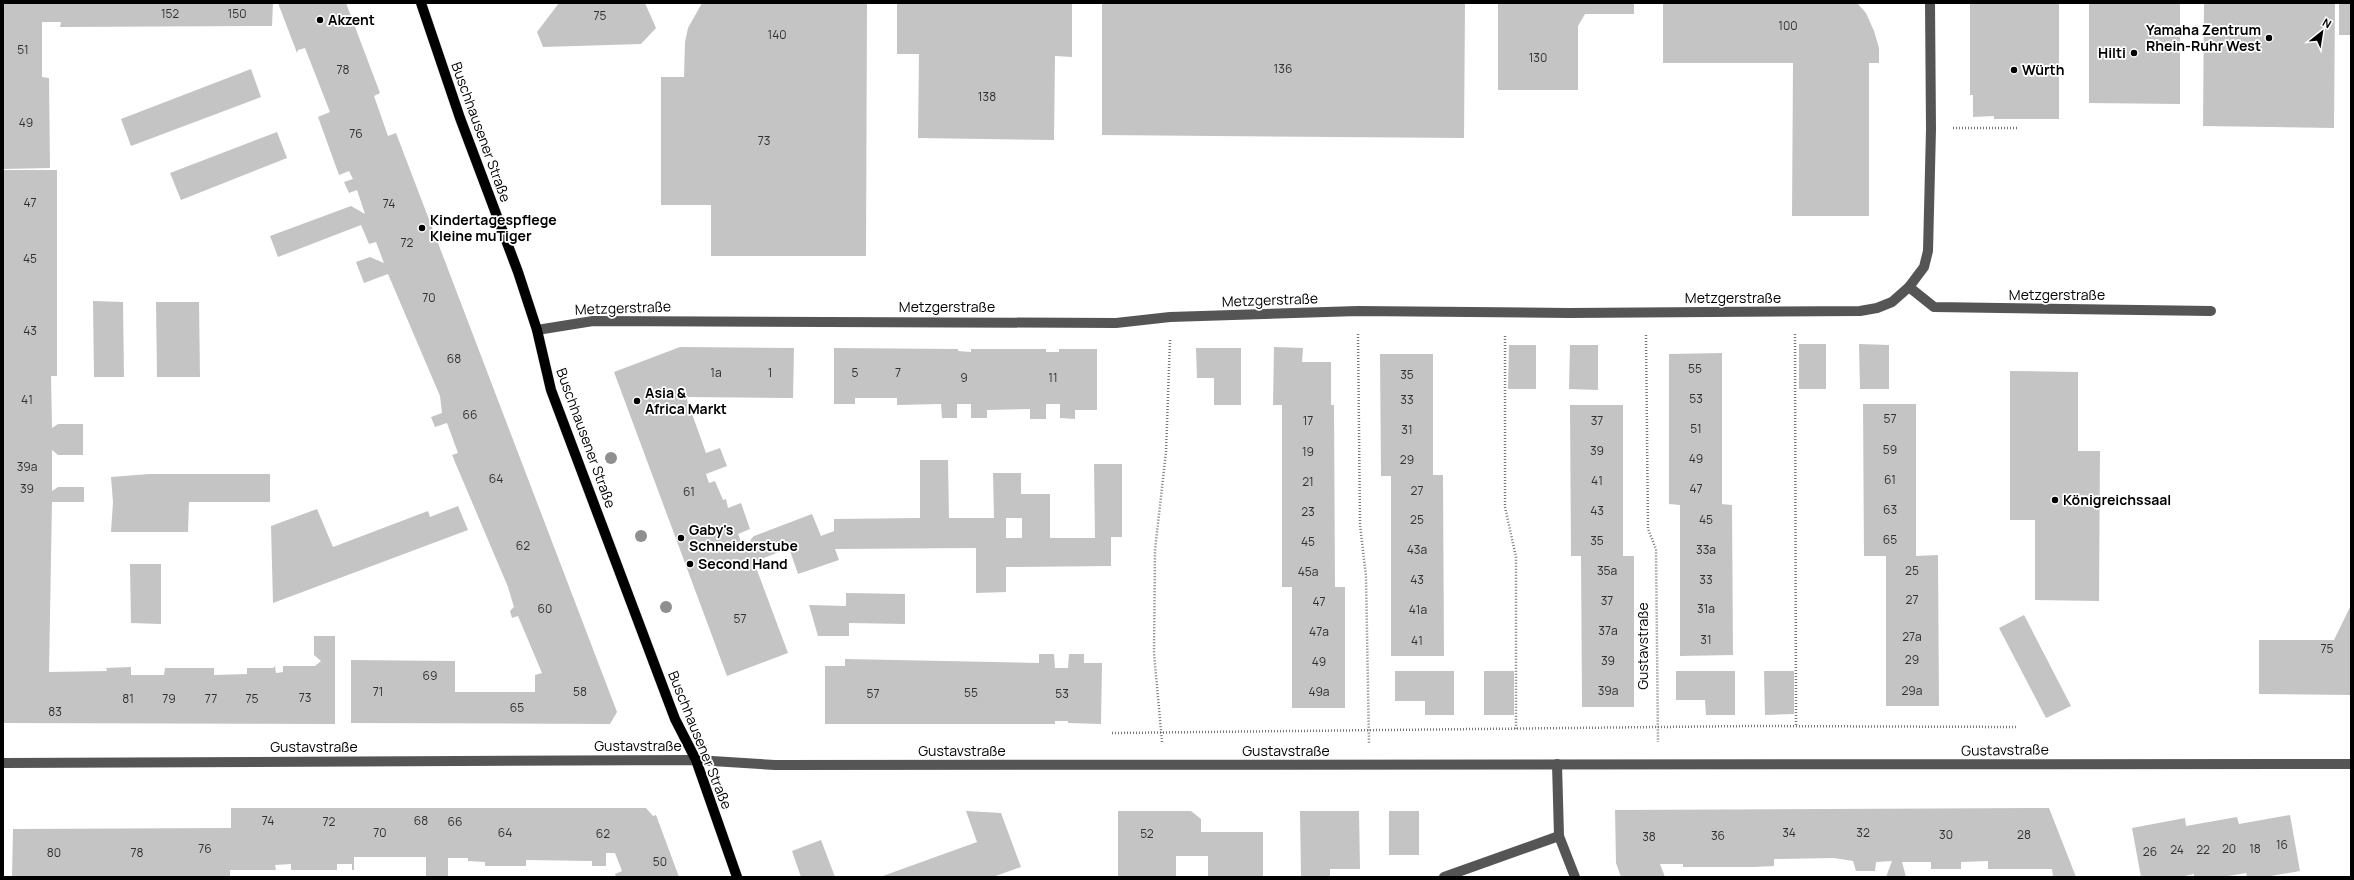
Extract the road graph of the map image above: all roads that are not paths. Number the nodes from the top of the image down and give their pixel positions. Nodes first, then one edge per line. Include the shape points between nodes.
1 (421, 3) edge
2 (1930, 3) edge
3 (1909, 287) junction
4 (2211, 311) dead end
5 (537, 330) junction
6 (696, 760) junction
7 (3, 763) edge
8 (1557, 764) junction
9 (2351, 764) edge
10 (1559, 836) junction
11 (738, 877) edge
12 (1444, 877) edge
13 (1575, 877) edge

1 - 5 main road, Buschhausener Straße
2 - 3 street, Metzgerstraße via 1931,128 1928,251 1924,267
3 - 4 street, Metzgerstraße via 1934,307
3 - 5 street, Metzgerstraße via 1892,302 1860,311 1358,311 1170,317 1116,323 593,321
5 - 6 main road, Buschhausener Straße via 551,390 675,718
6 - 7 street, Gustavstraße
6 - 8 street, Gustavstraße via 775,765
6 - 11 main road, Buschhausener Straße
8 - 9 street, Gustavstraße
8 - 10 street
10 - 12 street
10 - 13 street

